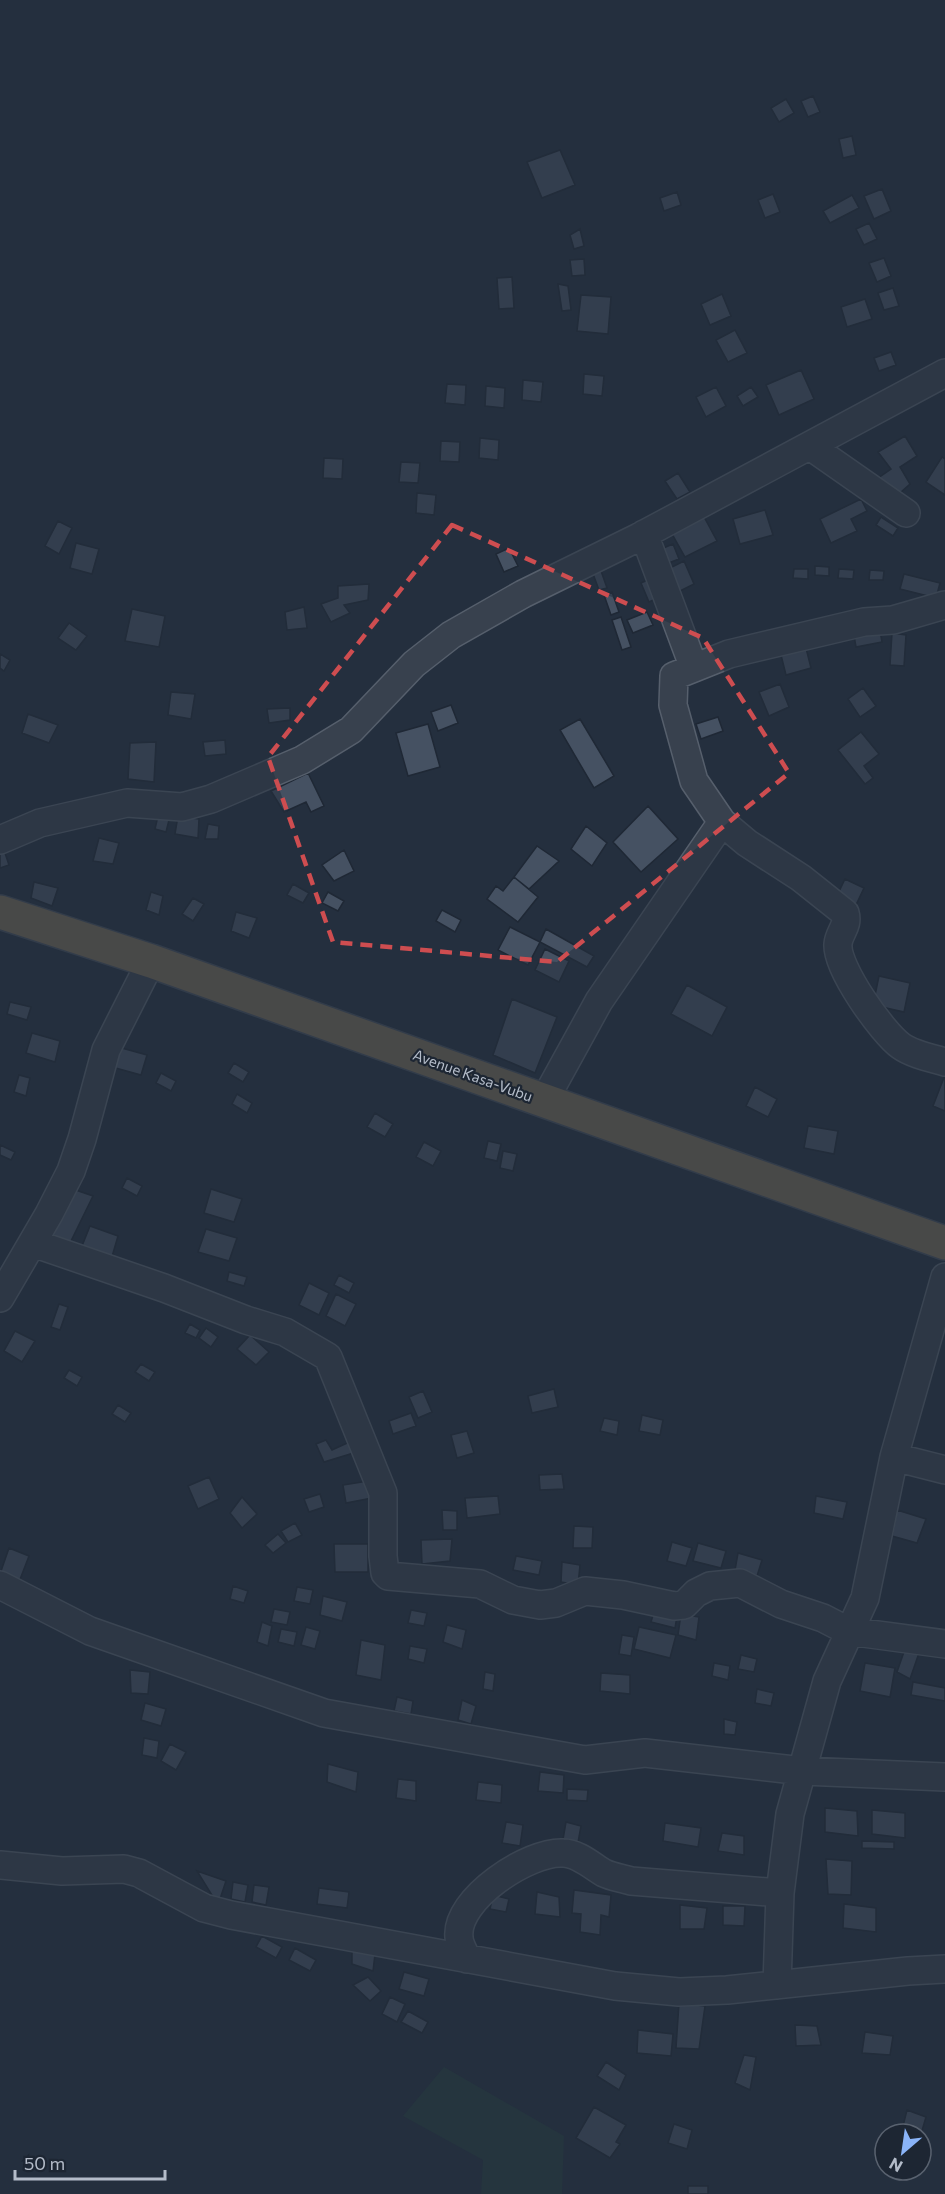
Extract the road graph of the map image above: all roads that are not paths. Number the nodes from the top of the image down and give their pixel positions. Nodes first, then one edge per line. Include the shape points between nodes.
1 (945, 373) edge
2 (810, 446) junction
3 (906, 513) dead end
4 (644, 534) junction
5 (945, 605) edge
6 (694, 668) junction
7 (722, 822) junction
8 (0, 840) edge
9 (0, 912) edge
10 (151, 961) junction
11 (945, 1062) edge
12 (544, 1101) junction
13 (33, 1243) junction
14 (945, 1243) edge
15 (945, 1277) edge
16 (0, 1298) edge
17 (894, 1457) junction
18 (945, 1470) edge
19 (0, 1585) edge
20 (848, 1632) junction
21 (945, 1644) edge
22 (803, 1771) junction
23 (945, 1777) edge
24 (0, 1865) edge
25 (780, 1893) junction
26 (467, 1959) junction
27 (945, 1970) edge
28 (777, 1985) junction

1 - 2 street
2 - 3 street
2 - 4 street
4 - 6 street
4 - 8 street via 451,635 414,664 351,730 302,760 211,799 182,807 127,803 40,823
5 - 6 street via 903,618 864,622 729,654
6 - 7 street via 674,676 672,705 694,782
7 - 11 street via 845,913 847,921 838,944 841,958 880,1025 904,1048
7 - 12 street via 599,1001
9 - 10 highway, Avenue Kasa-Vubu
10 - 12 highway, Avenue Kasa-Vubu
10 - 13 street via 106,1050 75,1160
12 - 14 highway, Avenue Kasa-Vubu
13 - 16 street
13 - 20 street via 285,1332 328,1357 383,1493 383,1556 388,1576 480,1584 513,1600 540,1605 585,1591 684,1605 710,1586 740,1582
15 - 17 street
17 - 18 street
17 - 20 street via 865,1598
19 - 22 street via 90,1631 324,1713 585,1760 645,1753
20 - 21 street
20 - 22 street via 827,1681
22 - 23 street
22 - 25 street via 790,1814
24 - 26 street via 62,1871 124,1869 204,1908
25 - 26 street via 631,1881 607,1874 576,1856 551,1855 527,1861 468,1907 459,1937
25 - 28 street
26 - 28 street via 615,1986 679,1992
27 - 28 street

